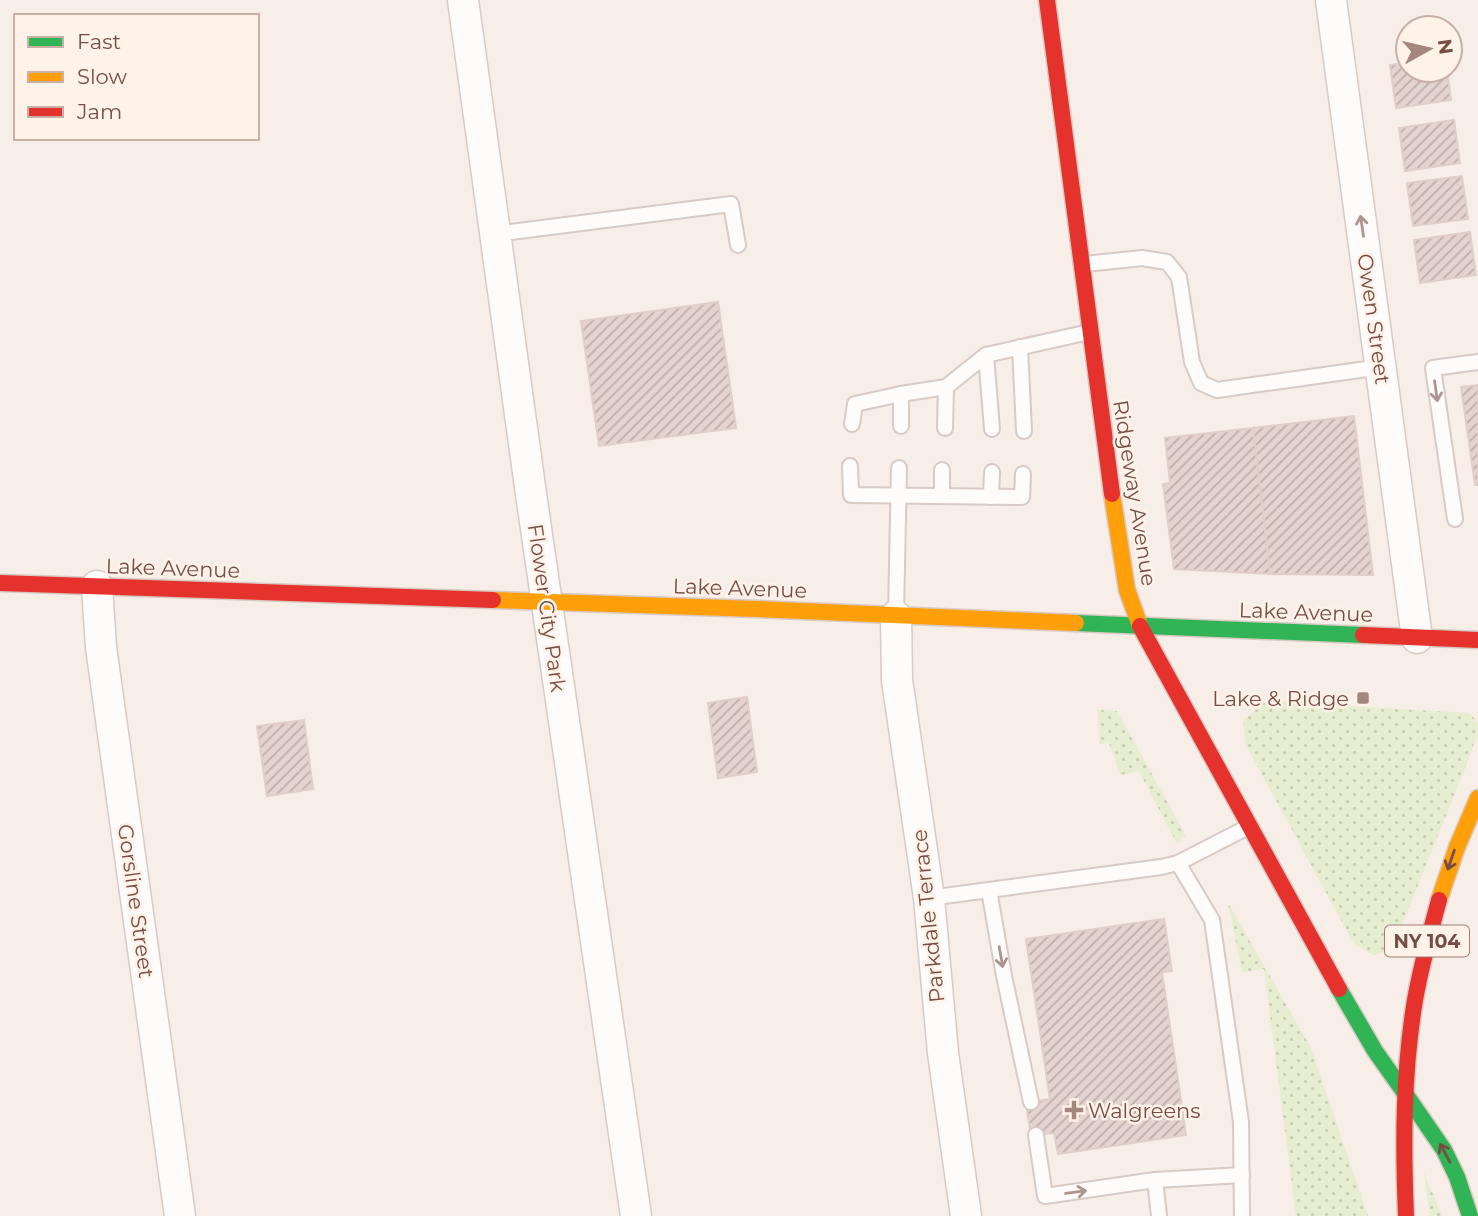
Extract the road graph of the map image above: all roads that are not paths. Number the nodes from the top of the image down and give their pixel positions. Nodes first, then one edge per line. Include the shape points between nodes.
1 (463, 0) edge
2 (1047, 0) edge
3 (1331, 0) edge
4 (495, 234) junction
5 (738, 245) dead end
6 (1083, 264) junction
7 (1091, 331) junction
8 (1020, 347) junction
9 (986, 355) junction
10 (1478, 362) edge
11 (1381, 367) junction
12 (946, 387) junction
13 (901, 394) junction
14 (852, 424) dead end
15 (901, 426) dead end
16 (945, 428) dead end
17 (992, 429) dead end
18 (1024, 430) dead end
19 (850, 466) dead end
20 (899, 468) dead end
21 (942, 470) dead end
22 (992, 472) dead end
23 (1023, 474) dead end
24 (898, 496) junction
25 (942, 496) junction
26 (991, 497) junction
27 (1454, 519) dead end
28 (0, 583) edge
29 (97, 586) junction
30 (547, 602) junction
31 (896, 616) junction
32 (1140, 626) junction
33 (1417, 638) junction
34 (1478, 640) edge
35 (1478, 797) edge
36 (1250, 826) junction
37 (1178, 863) junction
38 (989, 890) junction
39 (929, 898) junction
40 (1404, 1092) junction
41 (1031, 1102) dead end
42 (1036, 1135) dead end
43 (1242, 1175) junction
44 (1155, 1180) junction
45 (180, 1216) edge
46 (636, 1216) edge
47 (966, 1216) edge
48 (1159, 1216) edge
49 (1242, 1216) edge
50 (1406, 1216) edge
51 (1470, 1216) edge

1 - 4 street, Flower City Park
2 - 6 main road, Ridgeway Avenue
11 -> 3 street, Owen Street
4 - 5 lane via 731,204
4 - 30 street, Flower City Park
6 - 7 main road, Ridgeway Avenue
6 - 11 lane via 1142,258 1167,262 1179,277 1192,362 1201,383 1217,390
7 - 8 lane
7 - 32 main road, Ridgeway Avenue via 1120,552
8 - 9 lane
8 - 18 lane
9 - 12 lane
9 - 17 lane
10 -> 27 lane via 1433,368
11 - 33 street, Owen Street
12 - 13 lane
12 - 16 lane
13 - 14 lane via 855,404
13 - 15 lane
19 - 24 lane via 851,495
20 - 24 lane
21 - 25 lane
22 - 26 lane
23 - 26 lane via 1022,497
24 - 25 lane
24 - 31 lane
25 - 26 lane
28 - 29 main road, Lake Avenue
29 - 30 main road, Lake Avenue
29 - 45 street, Gorsline Street via 101,647
30 - 31 main road, Lake Avenue
30 - 46 street, Flower City Park
31 - 32 main road, Lake Avenue
31 - 39 street, Parkdale Terrace via 897,680
32 - 33 main road, Lake Avenue
32 - 36 main road, Ridgeway Avenue
33 - 34 main road, Lake Avenue
35 -> 40 main road, NY 104 via 1450,862 1427,940
36 - 37 lane
36 - 40 main road, Ridgeway Avenue via 1352,1014
37 - 38 lane
37 - 43 lane via 1212,920 1241,1122
38 - 39 lane
38 -> 41 lane
39 - 47 street, Parkdale Terrace via 943,1054
40 - 50 main road, NY 104
51 -> 40 main road, Ridgeway Avenue via 1439,1141
42 -> 44 lane via 1045,1196
43 - 44 lane
43 - 49 lane
44 - 48 lane

